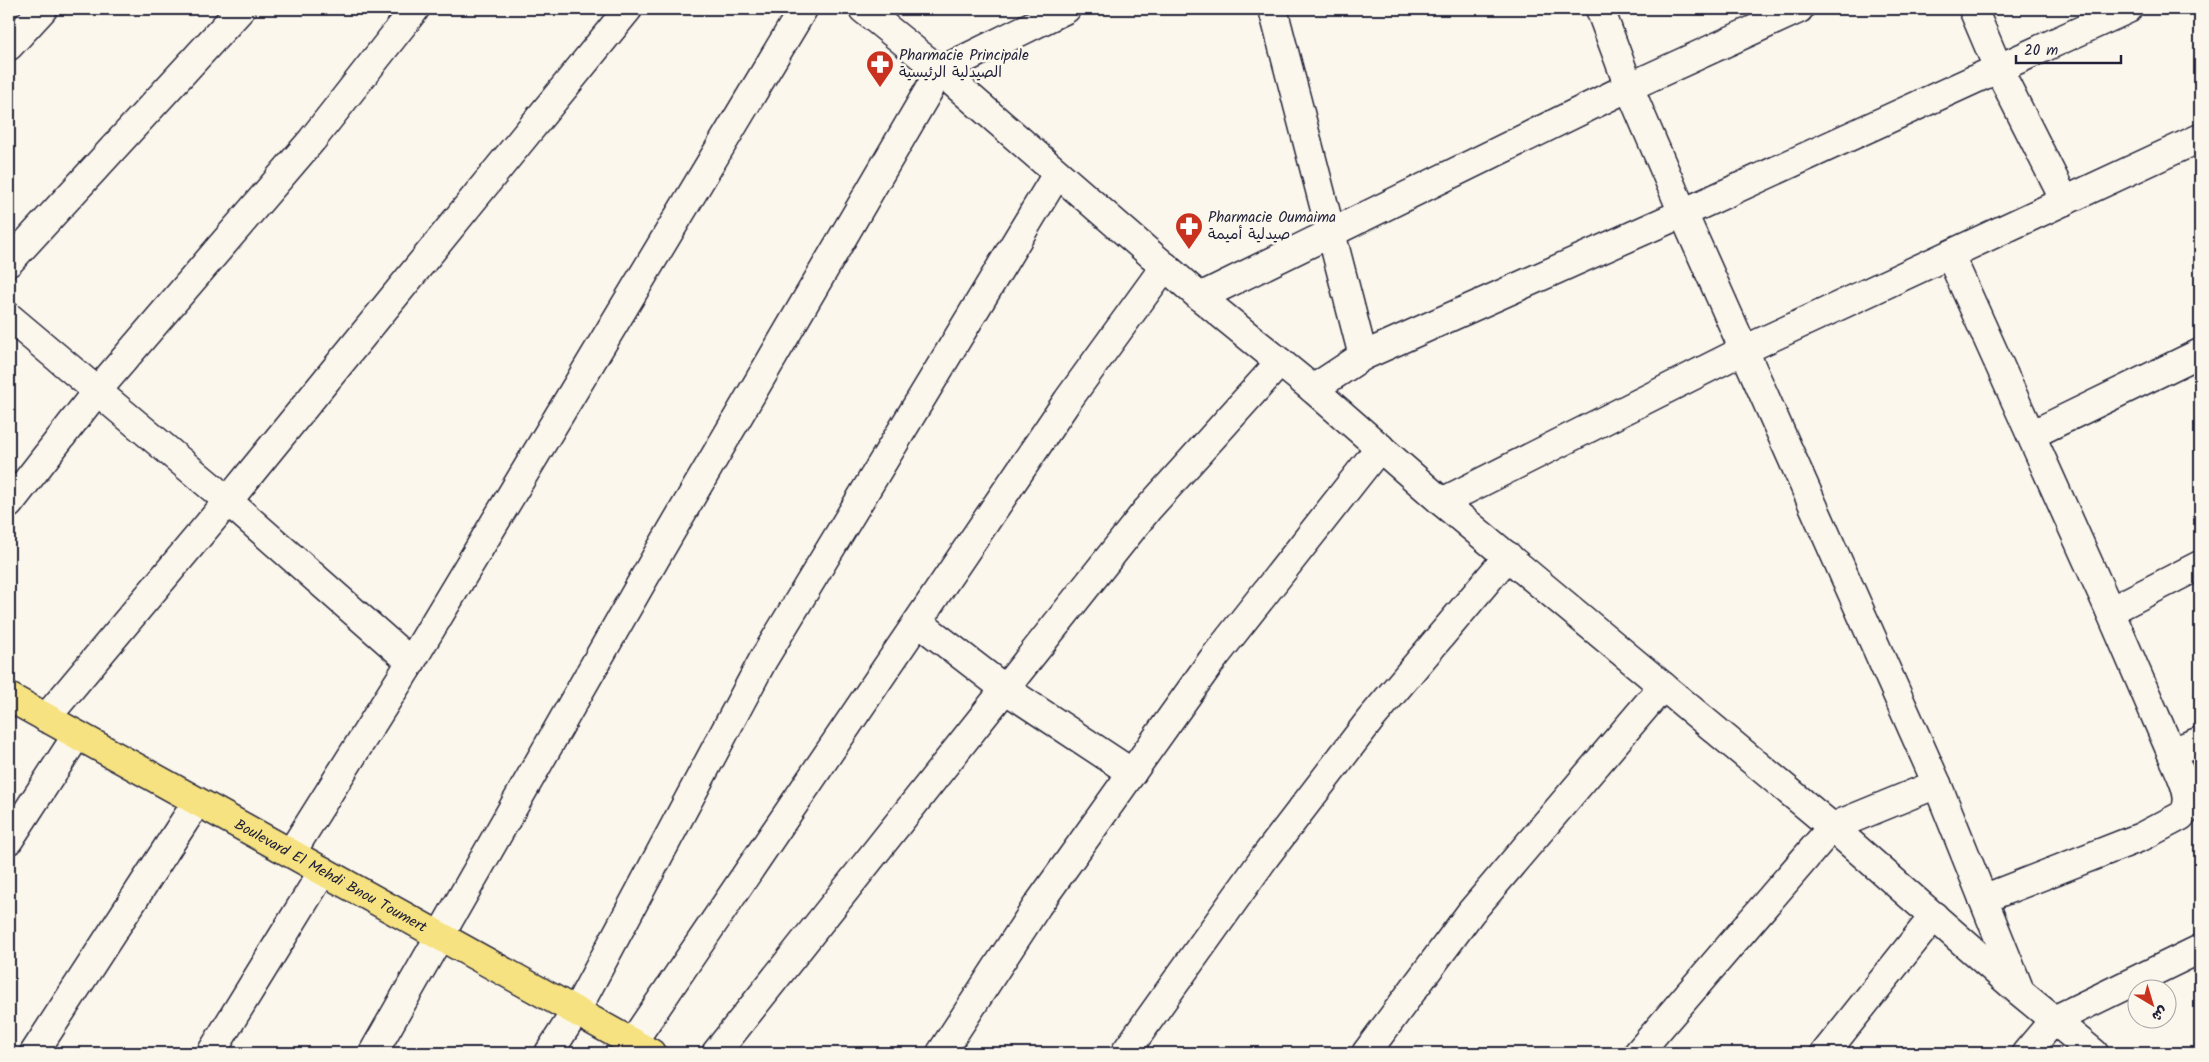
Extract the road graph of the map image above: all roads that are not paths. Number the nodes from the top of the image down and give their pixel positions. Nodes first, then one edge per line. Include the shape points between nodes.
1 (43, 9) edge
2 (241, 9) edge
3 (415, 9) edge
4 (628, 9) edge
5 (804, 9) edge
6 (863, 9) edge
7 (1066, 9) edge
8 (1273, 9) edge
9 (1600, 9) edge
10 (1799, 9) edge
11 (1973, 9) edge
12 (2128, 9) edge
13 (9, 46) edge
14 (1998, 68) junction
15 (940, 71) junction
16 (1629, 88) junction
17 (2200, 138) edge
18 (1057, 174) junction
19 (2065, 201) junction
20 (1683, 213) junction
21 (1332, 232) junction
22 (1950, 255) junction
23 (9, 262) edge
24 (1165, 266) junction
25 (1200, 297) junction
26 (9, 317) edge
27 (1744, 350) junction
28 (2200, 353) edge
29 (1363, 356) junction
30 (1280, 362) junction
31 (1313, 389) junction
32 (97, 391) junction
33 (2031, 436) junction
34 (1380, 447) junction
35 (228, 501) junction
36 (1442, 502) junction
37 (9, 504) edge
38 (1508, 556) junction
39 (2200, 565) edge
40 (2110, 611) junction
41 (918, 622) junction
42 (411, 662) junction
43 (1663, 686) junction
44 (1005, 689) junction
45 (9, 697) edge
46 (46, 718) junction
47 (77, 735) junction
48 (2200, 741) edge
49 (2171, 752) junction
50 (1132, 773) junction
51 (1937, 784) junction
52 (197, 802) junction
53 (1832, 827) junction
54 (9, 840) edge
55 (291, 853) junction
56 (323, 871) junction
57 (1983, 899) junction
58 (1934, 916) junction
59 (440, 935) junction
60 (2200, 950) edge
61 (2021, 993) junction
62 (576, 1011) junction
63 (2054, 1020) junction
64 (642, 1048) edge
65 (34, 1053) edge
66 (211, 1053) edge
67 (373, 1053) edge
68 (549, 1053) edge
69 (716, 1053) edge
70 (941, 1053) edge
71 (1125, 1053) edge
72 (1366, 1053) edge
73 (1638, 1053) edge
74 (1825, 1053) edge
75 (2026, 1053) edge
76 (2094, 1053) edge

1 - 13 street
2 - 23 street
3 - 32 street via 312,140
4 - 35 street
5 - 42 street
6 - 15 street
7 - 15 street
8 - 21 street
9 - 16 street
10 - 16 street
11 - 14 street
12 - 14 street
14 - 19 street
14 - 20 street
15 - 18 street
15 - 59 street
16 - 20 street
16 - 21 street
17 - 19 street
18 - 24 street
18 - 62 street via 763,660
19 - 22 street
20 - 27 street
20 - 29 street
21 - 25 street
21 - 29 street
22 - 27 street
22 - 33 street
24 - 25 street
24 - 41 street via 1068,400
25 - 30 street
26 - 32 street
27 - 36 street
27 - 51 street
28 - 33 street
29 - 31 street
30 - 31 street
30 - 44 street via 1147,510
31 - 34 street
32 - 35 street
32 - 37 street
33 - 40 street
34 - 36 street
34 - 50 street via 1213,659
35 - 42 street
35 - 46 street
36 - 38 street
38 - 43 street
38 - 71 street via 1364,728 1265,857
39 - 40 street
40 - 49 street
41 - 44 street
41 - 64 street
42 - 55 street
43 - 53 street
43 - 72 street via 1471,912
44 - 50 street
44 - 69 street
45 - 46 main road, Boulevard El Mehdi Bnou Toumert
46 - 47 main road, Boulevard El Mehdi Bnou Toumert
47 - 52 main road, Boulevard El Mehdi Bnou Toumert
47 - 54 street
48 - 49 street
49 - 57 street via 2189,806 2181,816 2141,837
50 - 70 street via 1037,906
51 - 53 street
51 - 57 street
52 - 55 main road, Boulevard El Mehdi Bnou Toumert
52 - 65 street
53 - 58 street
53 - 73 street
55 - 56 main road, Boulevard El Mehdi Bnou Toumert
56 - 59 main road, Boulevard El Mehdi Bnou Toumert
56 - 66 street
57 - 61 street
58 - 61 street
58 - 74 street
59 - 62 main road, Boulevard El Mehdi Bnou Toumert
59 - 67 street
60 - 63 street
61 - 63 street
62 - 64 main road, Boulevard El Mehdi Bnou Toumert
62 - 68 street
63 - 75 street
63 - 76 street

